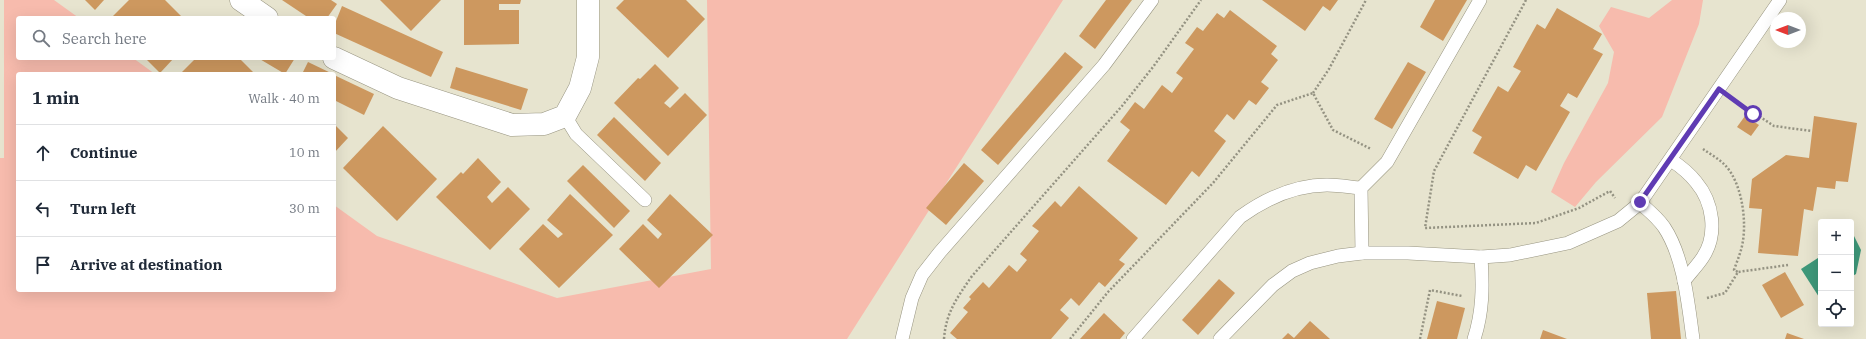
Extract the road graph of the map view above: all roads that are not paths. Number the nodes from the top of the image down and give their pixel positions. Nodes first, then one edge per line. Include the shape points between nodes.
1 (241, 0) edge
2 (588, 0) edge
3 (1152, 0) edge
4 (1480, 0) edge
5 (1780, 0) edge
6 (264, 16) edge
7 (336, 59) edge
8 (565, 116) junction
9 (1671, 160) junction
10 (1362, 188) junction
11 (645, 200) dead end
12 (1640, 202) junction
13 (1362, 253) junction
14 (1481, 257) junction
15 (1684, 280) junction
16 (902, 339) edge
17 (1133, 339) edge
18 (1220, 339) edge
19 (1474, 339) edge
20 (1693, 339) edge

1 - 6 street
2 - 8 street via 588,58 580,88
3 - 16 lane via 1104,65 922,275 912,298
4 - 10 lane via 1388,161
5 - 9 lane
7 - 8 street via 398,88 512,125 544,124
8 - 11 lane via 576,134
9 - 12 lane
9 - 15 lane via 1697,182 1711,214 1712,235 1704,256
10 - 13 lane
10 - 17 lane via 1319,186 1284,193 1258,204 1240,217
12 - 14 lane via 1618,221 1568,243 1510,255
12 - 15 lane via 1664,227 1675,250
13 - 14 lane
13 - 18 lane via 1310,263 1292,271 1273,285
14 - 19 lane via 1482,299 1480,321
15 - 20 lane

